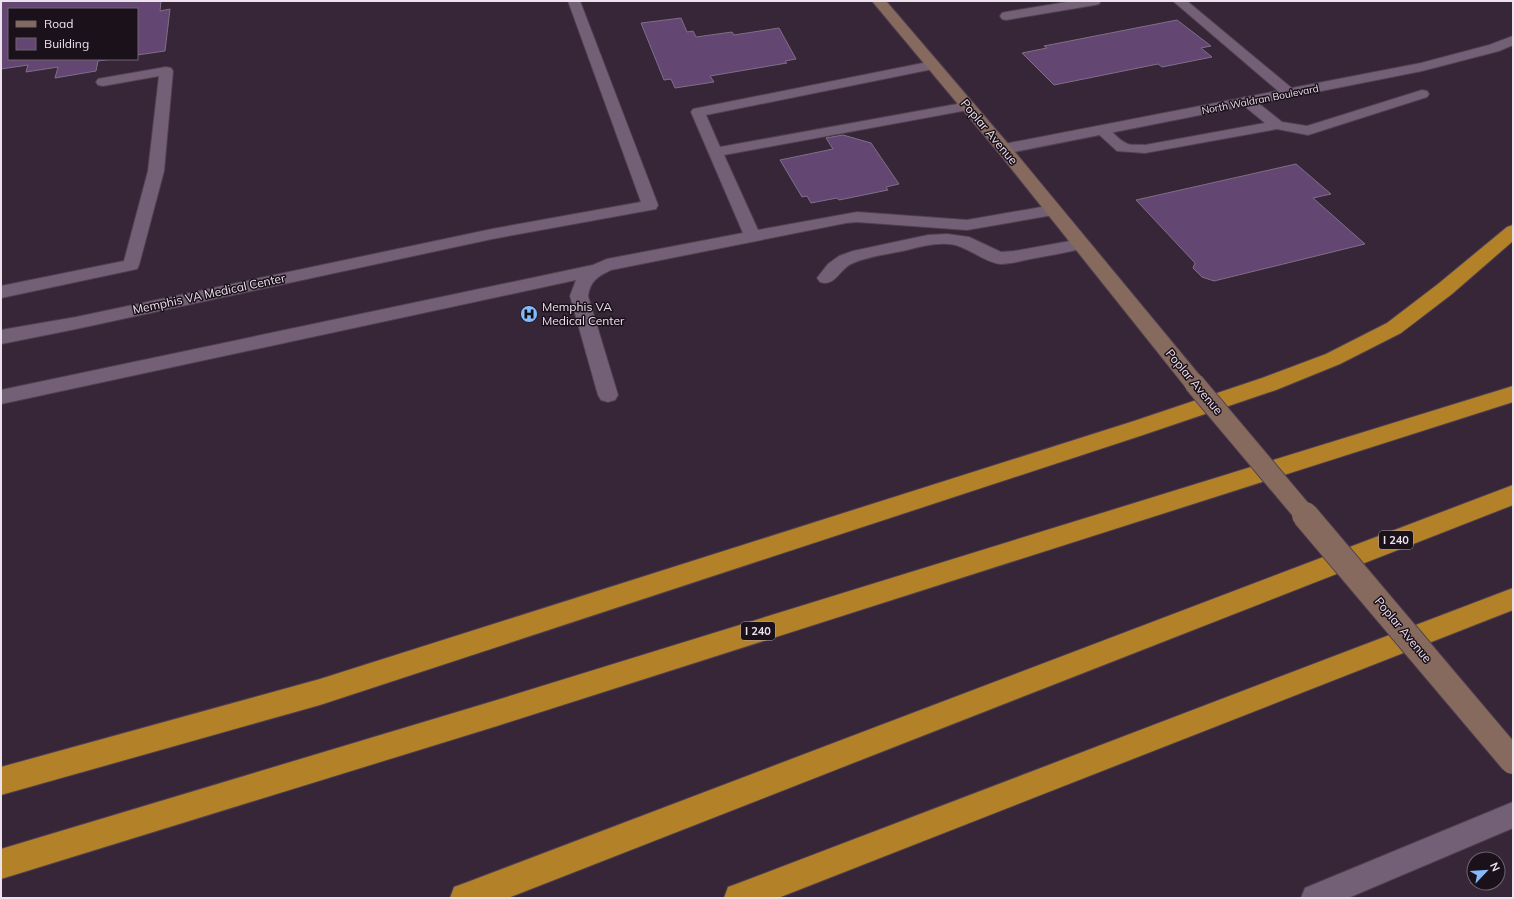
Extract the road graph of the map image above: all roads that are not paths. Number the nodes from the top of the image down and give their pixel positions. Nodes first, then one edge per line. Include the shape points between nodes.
1 (574, 1) edge
2 (879, 1) edge
3 (1095, 1) edge
4 (1179, 1) edge
5 (1006, 16) dead end
6 (1513, 40) edge
7 (933, 65) junction
8 (103, 82) dead end
9 (1289, 93) junction
10 (1422, 94) dead end
11 (1247, 101) junction
12 (968, 106) junction
13 (1278, 125) junction
14 (1101, 130) junction
15 (1004, 149) junction
16 (715, 152) junction
17 (1053, 210) junction
18 (1513, 231) edge
19 (752, 236) junction
20 (1081, 244) junction
21 (595, 270) junction
22 (826, 278) dead end
23 (1, 292) edge
24 (1, 337) edge
25 (1513, 394) edge
26 (608, 395) dead end
27 (1, 397) edge
28 (1513, 495) edge
29 (1513, 599) edge
30 (1513, 761) edge
31 (1, 781) edge
32 (1513, 815) edge
33 (1, 864) edge
34 (465, 898) edge
35 (739, 898) edge
36 (1315, 898) edge

1 - 24 lane, Memphis VA Medical Center via 650,205 492,234
2 - 7 main road, Poplar Avenue
3 - 5 lane
4 - 9 lane
6 - 9 street, North Waldran Boulevard via 1494,48 1422,67
7 - 12 main road, Poplar Avenue
7 - 16 lane via 698,112
8 - 23 lane via 166,71 156,172 131,265
9 - 11 street, North Waldran Boulevard
10 - 13 lane via 1308,131
11 - 13 lane
11 - 14 street, North Waldran Boulevard
12 - 15 main road, Poplar Avenue
12 - 16 lane
13 - 14 lane via 1145,149 1122,148
14 - 15 street, North Waldran Boulevard
15 - 17 main road, Poplar Avenue
16 - 19 lane
17 - 19 lane via 967,225 857,217
17 - 20 main road, Poplar Avenue
18 - 31 highway via 1394,328 1332,359 1268,384 320,692
19 - 21 lane via 607,265
20 - 22 lane via 1000,258 963,242 946,239 928,240 845,260
20 - 30 main road, Poplar Avenue, bridge via 1194,383
21 - 26 lane via 580,286 580,296
21 - 27 lane
25 - 33 highway, I 240 via 497,713
28 - 34 highway, I 240
29 - 35 highway
32 - 36 lane

